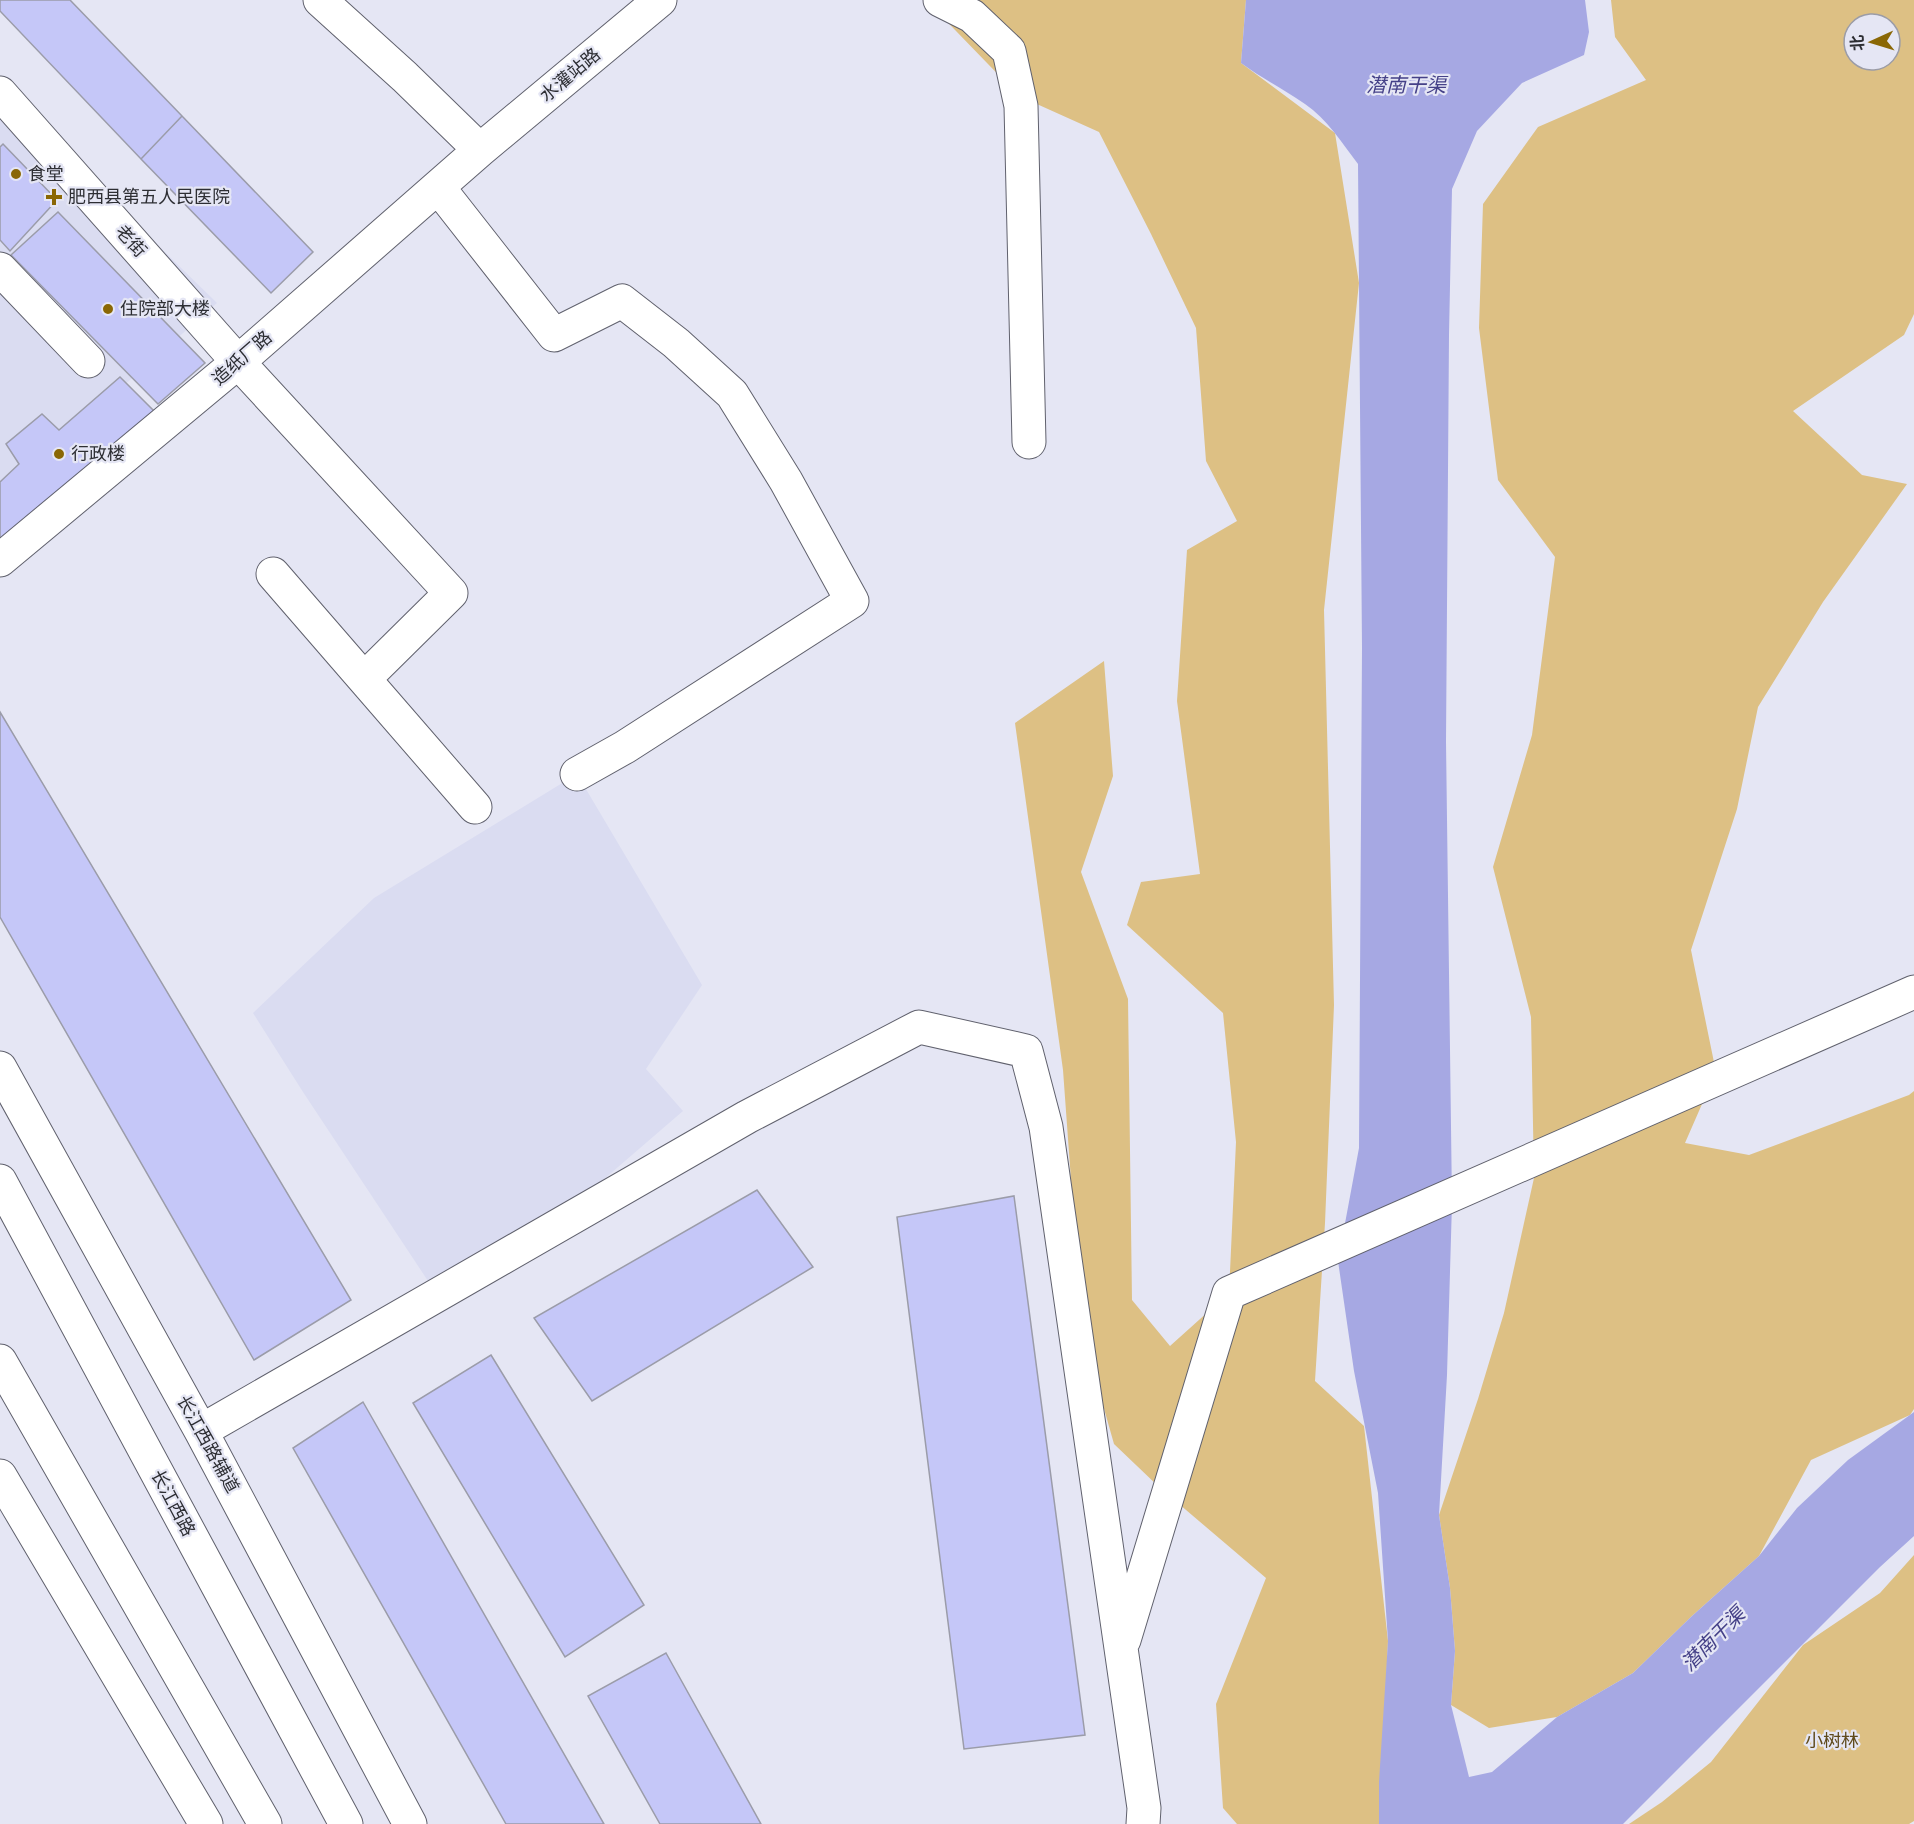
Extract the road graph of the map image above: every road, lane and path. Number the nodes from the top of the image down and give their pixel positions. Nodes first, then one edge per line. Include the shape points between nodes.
1 (320, 0) edge
2 (660, 0) edge
3 (940, 0) edge
4 (0, 93) edge
5 (480, 150) junction
6 (438, 187) junction
7 (0, 269) edge
8 (88, 361) dead end
9 (238, 362) junction
10 (1029, 442) dead end
11 (0, 560) edge
12 (273, 574) dead end
13 (364, 679) junction
14 (577, 774) dead end
15 (475, 807) dead end
16 (1914, 992) edge
17 (0, 1068) edge
18 (0, 1181) edge
19 (0, 1361) edge
20 (201, 1431) junction
21 (0, 1476) edge
22 (1121, 1651) junction
23 (206, 1824) edge
24 (265, 1824) edge
25 (346, 1824) edge
26 (410, 1824) edge
27 (1143, 1824) edge

1 - 5 main road
2 - 5 main road, 水灌站路
3 - 10 main road via 972,16 1009,51 1019,96
4 - 9 main road, 老街
5 - 6 main road, 造纸厂路
6 - 9 main road, 造纸厂路
6 - 14 main road via 554,335 622,301 732,394 786,481 852,601
7 - 8 main road
9 - 11 main road, 造纸厂路
9 - 13 main road, 老街 via 451,593
12 - 13 main road
13 - 15 main road
16 - 22 main road via 1229,1293
17 - 20 main road, 长江西路辅道
18 - 25 main road, 长江西路
19 - 24 main road
20 - 22 main road via 747,1117 919,1027 1026,1050 1046,1127
20 - 26 main road, 长江西路辅道
21 - 23 main road
22 - 27 main road via 1144,1808

